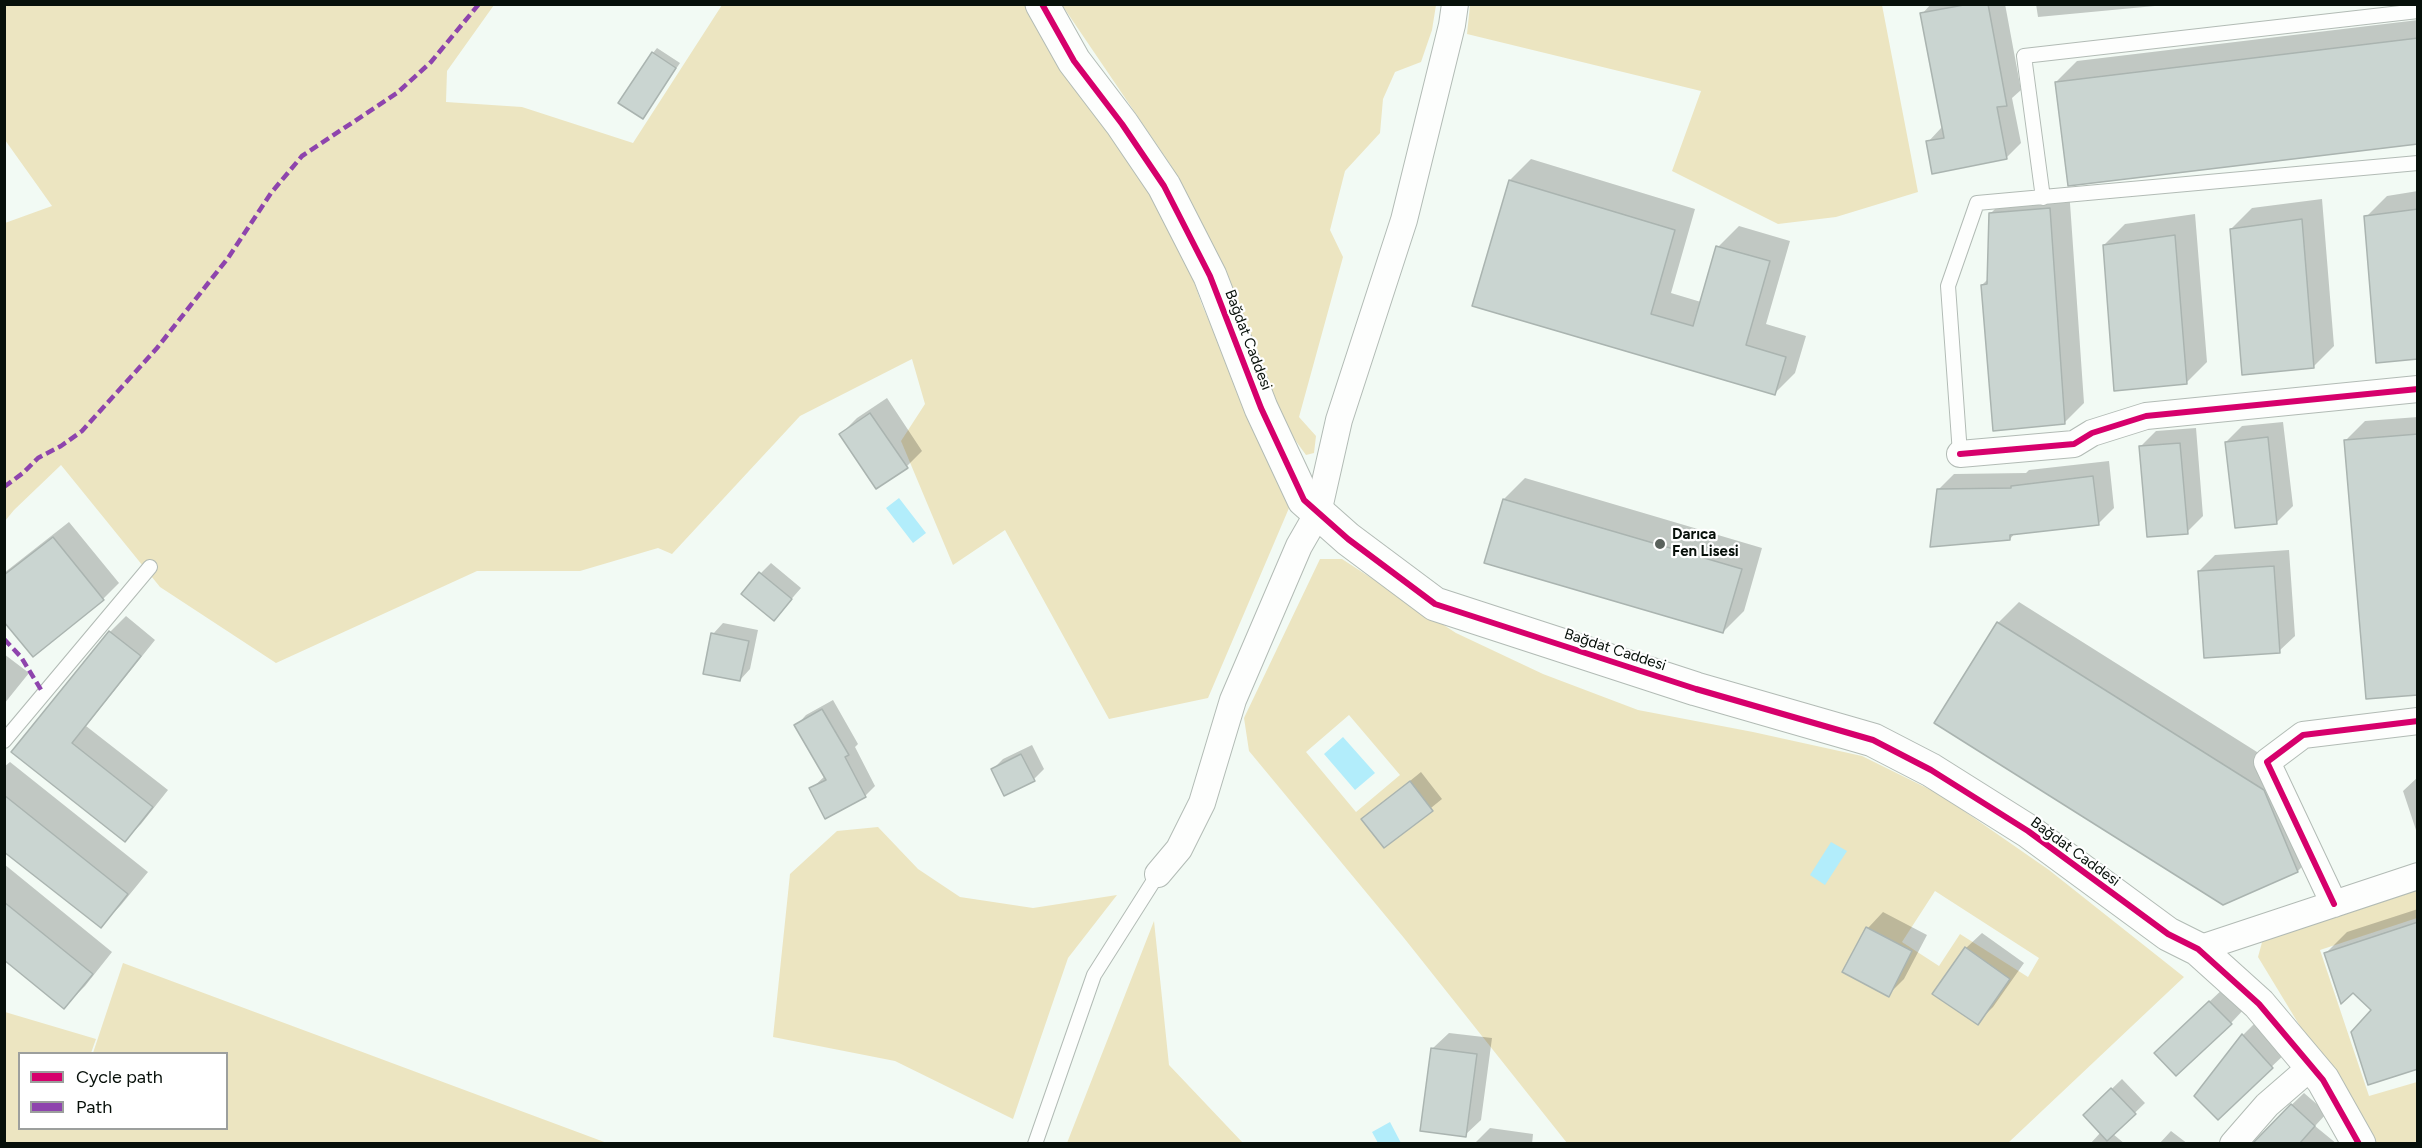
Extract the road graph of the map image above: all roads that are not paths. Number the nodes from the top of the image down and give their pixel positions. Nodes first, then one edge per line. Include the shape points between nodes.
1 (1042, 4) edge
2 (1455, 4) edge
3 (2418, 11) edge
4 (2418, 164) edge
5 (2043, 198) junction
6 (2418, 389) edge
7 (1960, 454) joint
8 (1318, 513) junction
9 (150, 567) dead end
10 (2418, 721) edge
11 (4, 741) edge
12 (1158, 874) joint
13 (2418, 876) edge
14 (2334, 904) junction
15 (2198, 949) junction
16 (2312, 1066) junction
17 (1035, 1143) edge
18 (2233, 1143) edge
19 (2359, 1143) edge

1 - 8 street, Bağdat Caddesi via 1074,61 1164,186 1210,276 1270,429 1304,500
2 - 8 street via 1404,220 1339,420
3 - 5 lane via 2024,56
4 - 5 lane
5 - 7 lane via 1977,203 1948,286
6 - 7 street via 2146,416 2092,433 2074,444
8 - 12 street via 1299,546 1233,700 1202,803 1179,849
8 - 15 street, Bağdat Caddesi via 1435,604 1696,689 1873,740 1931,770 2028,831 2168,934
9 - 11 lane
10 - 14 street via 2303,735 2267,762
12 - 17 lane via 1094,975
13 - 14 street
14 - 15 street
15 - 16 street, Bağdat Caddesi via 2259,1004
16 - 18 street via 2267,1105
16 - 19 street, Bağdat Caddesi

